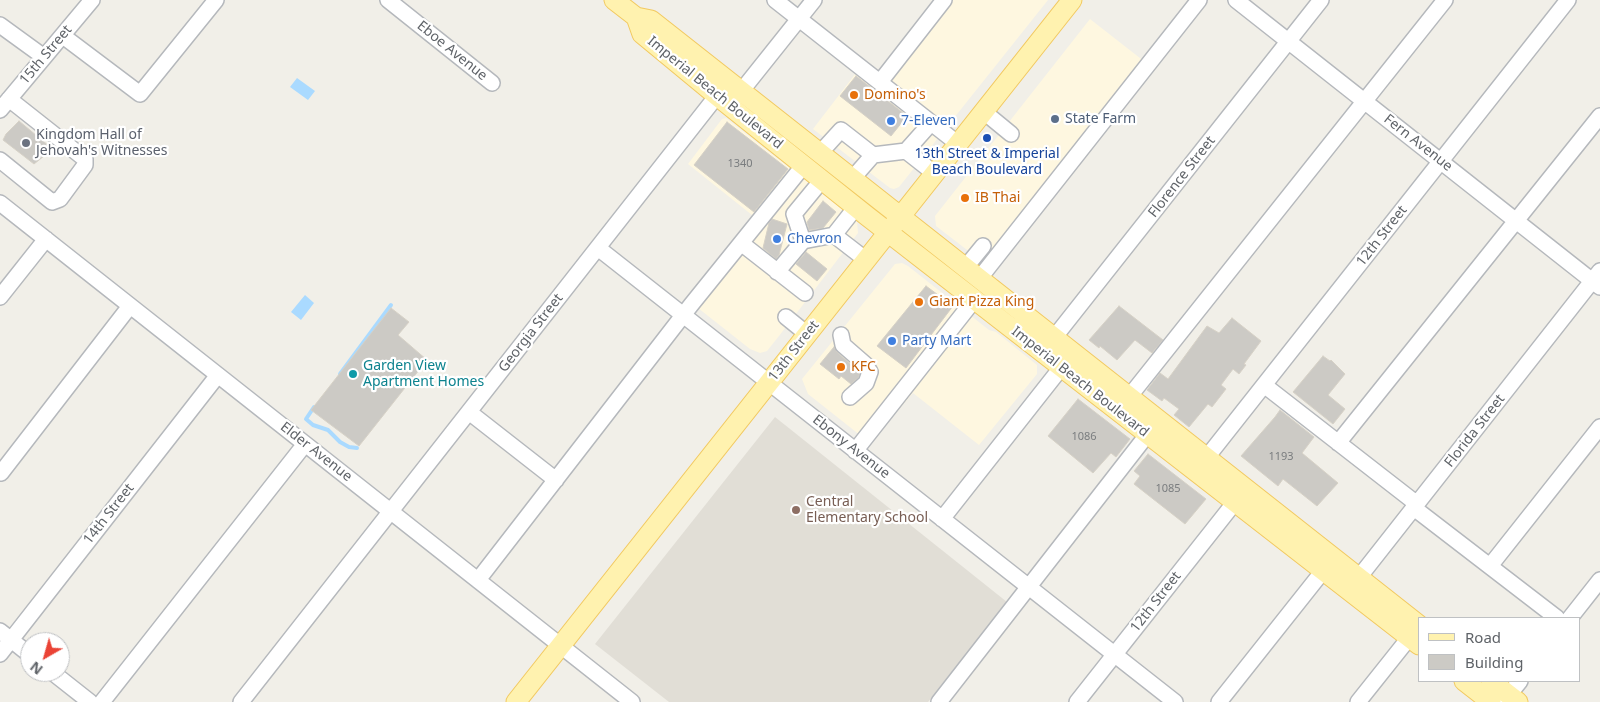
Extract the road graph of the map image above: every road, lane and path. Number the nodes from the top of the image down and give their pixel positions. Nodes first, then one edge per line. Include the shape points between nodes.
1 (92, 0) edge
2 (216, 0) edge
3 (388, 0) edge
4 (614, 0) edge
5 (775, 0) edge
6 (814, 0) edge
7 (944, 0) edge
8 (1072, 0) edge
9 (1199, 0) edge
10 (1236, 0) edge
11 (1321, 0) edge
12 (1445, 0) edge
13 (1568, 0) edge
14 (636, 17) junction
15 (799, 19) junction
16 (0, 24) edge
17 (63, 36) junction
18 (1289, 41) junction
19 (44, 57) junction
20 (880, 82) junction
21 (492, 83) dead end
22 (735, 86) junction
23 (723, 101) junction
24 (1364, 101) junction
25 (5, 105) edge
26 (983, 111) junction
27 (1600, 116) edge
28 (931, 122) junction
29 (1012, 134) dead end
30 (957, 143) junction
31 (906, 151) junction
32 (820, 153) junction
33 (872, 155) junction
34 (0, 160) edge
35 (1441, 161) junction
36 (804, 165) junction
37 (934, 173) junction
38 (852, 179) junction
39 (822, 180) junction
40 (0, 203) edge
41 (856, 207) junction
42 (899, 216) junction
43 (1516, 221) junction
44 (887, 232) junction
45 (834, 235) junction
46 (46, 239) junction
47 (803, 241) junction
48 (741, 243) junction
49 (983, 246) dead end
50 (598, 248) junction
51 (866, 259) junction
52 (777, 272) junction
53 (972, 274) junction
54 (1598, 280) edge
55 (805, 293) dead end
56 (0, 298) edge
57 (974, 300) junction
58 (130, 306) junction
59 (683, 315) junction
60 (786, 318) dead end
61 (807, 334) junction
62 (841, 335) dead end
63 (1055, 338) junction
64 (1042, 353) junction
65 (1067, 360) junction
66 (218, 375) junction
67 (769, 383) junction
68 (1264, 385) junction
69 (850, 397) dead end
70 (1129, 397) junction
71 (469, 412) junction
72 (1600, 427) edge
73 (1147, 435) junction
74 (1338, 443) junction
75 (305, 444) junction
76 (855, 451) junction
77 (1201, 465) junction
78 (1, 473) edge
79 (556, 480) junction
80 (1235, 502) junction
81 (1415, 506) junction
82 (391, 511) junction
83 (942, 519) junction
84 (1490, 566) junction
85 (1323, 570) junction
86 (478, 580) junction
87 (1600, 580) edge
88 (1354, 584) junction
89 (1029, 587) junction
90 (1556, 617) edge
91 (1571, 617) edge
92 (6, 636) edge
93 (1416, 636) edge
94 (561, 645) junction
95 (20, 647) edge
96 (0, 654) edge
97 (1115, 655) junction
98 (65, 682) edge
99 (1465, 682) edge
100 (1492, 682) edge
101 (1513, 695) edge
102 (90, 702) edge
103 (102, 702) edge
104 (241, 702) edge
105 (516, 702) edge
106 (632, 702) edge
107 (939, 702) edge
108 (1078, 702) edge
109 (1175, 702) edge
110 (1219, 702) edge
111 (1358, 702) edge
112 (1491, 702) edge

1 - 17 street, 15th Street
2 - 17 street via 140,94
3 - 21 street, Eboe Avenue
4 - 14 main road
5 - 15 street
6 - 15 street, Georgia Street
7 - 20 street
8 - 26 main road, 13th Street
9 - 53 street
10 - 18 street, Fern Avenue
11 - 18 street, Florence Street
12 - 24 street
13 - 35 street, 12th Street
14 - 22 main road, Imperial Beach Boulevard via 651,20
14 - 23 main road, Imperial Beach Boulevard via 642,34
15 - 20 street
15 - 22 street, Georgia Street
16 - 19 street
17 - 19 street, 15th Street
18 - 24 street, Fern Avenue
18 - 63 street, Florence Street
19 - 25 street, 15th Street
20 - 28 street
22 - 23 street, Georgia Street
22 - 32 main road, Imperial Beach Boulevard
23 - 36 main road, Imperial Beach Boulevard
23 - 50 street, Georgia Street
24 - 35 street, Fern Avenue
24 - 70 street
25 - 34 street via 85,159 85,165 60,199 52,202
26 - 29 street
26 - 30 main road, 13th Street
27 - 43 street
28 - 30 street
28 - 31 street
30 - 37 main road, 13th Street
31 - 33 street
31 - 37 street
32 - 33 street via 841,130
32 - 38 main road, Imperial Beach Boulevard
33 - 38 street
35 - 43 street, Fern Avenue
35 - 68 street, 12th Street
36 - 39 main road, Imperial Beach Boulevard
36 - 48 street
37 - 42 main road, 13th Street
38 - 42 main road, Imperial Beach Boulevard
39 - 41 main road, Imperial Beach Boulevard
39 - 47 street via 794,214
40 - 46 street, Elder Avenue
41 - 44 main road, Imperial Beach Boulevard
41 - 45 street
42 - 44 main road, 13th Street
42 - 53 main road, Imperial Beach Boulevard
43 - 54 street, Fern Avenue
43 - 74 street
44 - 51 main road, 13th Street
44 - 57 main road, Imperial Beach Boulevard
45 - 47 street
45 - 51 street
46 - 56 street
46 - 58 street, Elder Avenue
47 - 52 street
48 - 52 street
48 - 59 street
49 - 53 street
50 - 59 street, Ebony Avenue
50 - 71 street, Georgia Street
51 - 61 main road, 13th Street
52 - 55 street
53 - 63 main road, Imperial Beach Boulevard
54 - 81 street, Florida Street
57 - 64 main road, Imperial Beach Boulevard
57 - 76 street
58 - 66 street, Elder Avenue
58 - 78 street
59 - 67 street, Ebony Avenue
59 - 79 street
60 - 61 street
61 - 67 main road, 13th Street
62 - 69 street via 843,345 870,372 866,383
63 - 64 street, Florence Street
63 - 65 main road, Imperial Beach Boulevard
64 - 65 main road, Imperial Beach Boulevard
65 - 70 main road, Imperial Beach Boulevard
65 - 73 main road, Imperial Beach Boulevard
65 - 83 street
66 - 75 street, Elder Avenue
66 - 92 street, 14th Street
67 - 76 street, Ebony Avenue
67 - 94 main road, 13th Street
68 - 74 street
68 - 77 street, 12th Street
70 - 77 main road, Imperial Beach Boulevard
71 - 79 street
71 - 82 street, Georgia Street
72 - 84 street
73 - 77 main road, Imperial Beach Boulevard
73 - 89 street
74 - 81 street
75 - 82 street, Elder Avenue
75 - 103 street
76 - 83 street, Ebony Avenue
77 - 80 main road, Imperial Beach Boulevard
77 - 88 main road, Imperial Beach Boulevard
79 - 86 street
80 - 85 main road, Imperial Beach Boulevard
80 - 97 street, 12th Street
81 - 84 street
81 - 88 street, Florida Street
82 - 86 street, Elder Avenue
82 - 104 street, Georgia Street
83 - 89 street, Ebony Avenue
84 - 90 street
85 - 88 main road, Imperial Beach Boulevard
85 - 110 street
86 - 94 street, Elder Avenue
87 - 91 street
88 - 93 main road, Imperial Beach Boulevard
89 - 97 street, Ebony Avenue
89 - 107 street
92 - 95 street
92 - 96 street, 14th Street
93 - 111 street
94 - 105 main road, 13th Street
94 - 106 street, Elder Avenue
97 - 108 street, 12th Street
97 - 109 street, Ebony Avenue
98 - 102 street
99 - 112 main road
100 - 101 main road

